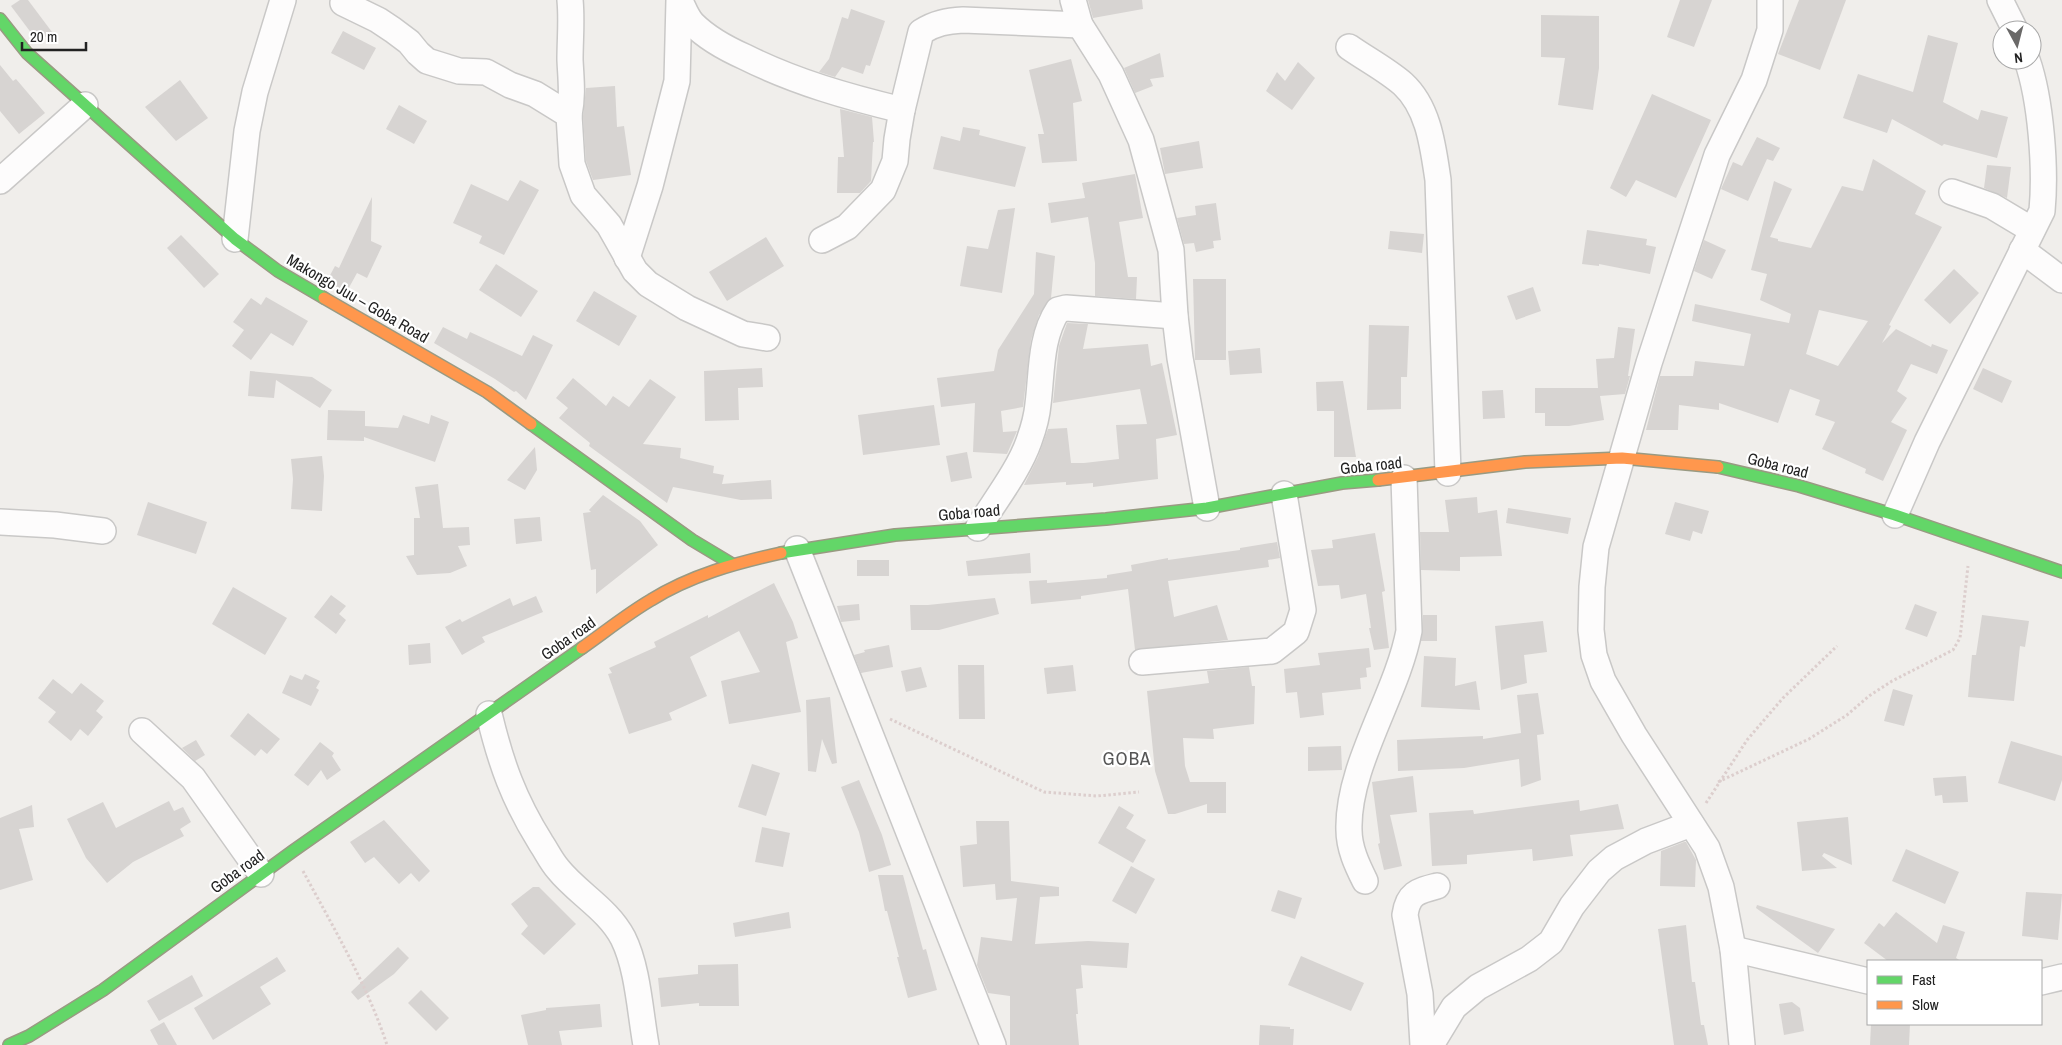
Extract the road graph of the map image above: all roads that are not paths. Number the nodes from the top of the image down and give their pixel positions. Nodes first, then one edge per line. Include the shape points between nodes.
1 (283, 0) edge
2 (570, 0) edge
3 (1073, 0) edge
4 (1770, 0) edge
5 (2000, 0) edge
6 (679, 1) edge
7 (343, 2) dead end
8 (0, 19) edge
9 (2010, 20) edge
10 (1080, 25) junction
11 (1348, 47) dead end
12 (2030, 70) edge
13 (85, 105) junction
14 (902, 110) junction
15 (569, 115) junction
16 (0, 181) edge
17 (1952, 192) dead end
18 (235, 239) junction
19 (822, 240) dead end
20 (2027, 240) junction
21 (627, 258) junction
22 (2062, 280) edge
23 (1175, 316) junction
24 (767, 338) dead end
25 (1622, 458) junction
26 (1448, 473) junction
27 (1404, 478) junction
28 (1284, 494) junction
29 (1207, 508) junction
30 (1895, 515) junction
31 (0, 522) edge
32 (978, 528) junction
33 (103, 531) dead end
34 (798, 549) junction
35 (732, 564) junction
36 (2062, 572) edge
37 (1142, 662) dead end
38 (489, 714) junction
39 (142, 731) dead end
40 (1691, 824) junction
41 (261, 874) junction
42 (1365, 881) dead end
43 (1437, 886) dead end
44 (1733, 949) junction
45 (2062, 977) edge
46 (1867, 981) edge
47 (2042, 982) edge
48 (9, 1045) edge
49 (646, 1045) edge
50 (993, 1045) edge
51 (1423, 1045) edge
52 (1431, 1045) edge
53 (1742, 1045) edge

1 - 18 street via 255,92 247,131
2 - 15 street via 573,94
3 - 10 street
4 - 25 street via 1770,30 1754,80 1717,155 1649,363
5 - 9 street
6 - 14 street via 692,23 704,34 756,63 839,95
6 - 21 street via 677,81
7 - 15 street via 393,30 427,62 459,71 486,72 536,94
8 - 13 street, Makongo Juu – Goba Road via 27,53
10 - 14 street via 963,20 932,25 921,32
10 - 23 street via 1112,74 1142,140 1171,250
11 - 26 street via 1402,84 1417,100 1432,140 1438,180
12 - 20 street via 2038,110 2044,190 2042,211
13 - 16 street
13 - 18 street, Makongo Juu – Goba Road
14 - 19 street via 896,161 883,190 847,227
15 - 21 street via 572,164 583,195 609,225
17 - 20 street via 1992,206
18 - 35 street, Makongo Juu – Goba Road via 278,271 486,392 692,540
20 - 22 street
20 - 30 street via 1927,442
21 - 24 street via 648,284 687,308 743,334
23 - 29 street
23 - 32 street via 1058,310 1050,322 1040,370 1038,406 1029,442
25 - 26 street, Goba road via 1525,462
25 - 30 street, Goba road via 1717,467 1799,486
25 - 40 street via 1596,548 1591,630 1594,655 1603,681
26 - 27 street, Goba road
27 - 28 street, Goba road
27 - 42 street via 1409,631 1405,653 1351,799 1349,831 1354,858
28 - 29 street, Goba road
28 - 37 street via 1303,610 1296,632 1272,650
29 - 32 street, Goba road
30 - 36 street, Goba road
31 - 33 street
32 - 34 street, Goba road via 895,535
34 - 35 street, Goba road
34 - 50 street
35 - 38 street, Goba road via 652,599
38 - 41 street, Goba road
38 - 49 street via 500,759 518,805 558,870 599,908 622,935 630,952
39 - 41 street via 193,778
40 - 44 street via 1707,848 1721,886
40 - 52 street via 1646,841 1614,858 1599,871 1572,906 1551,942 1530,959 1478,987 1454,1007
41 - 48 street, Goba road via 103,990
43 - 51 street via 1417,891 1405,915 1420,994
44 - 46 street
44 - 53 street
45 - 47 street

